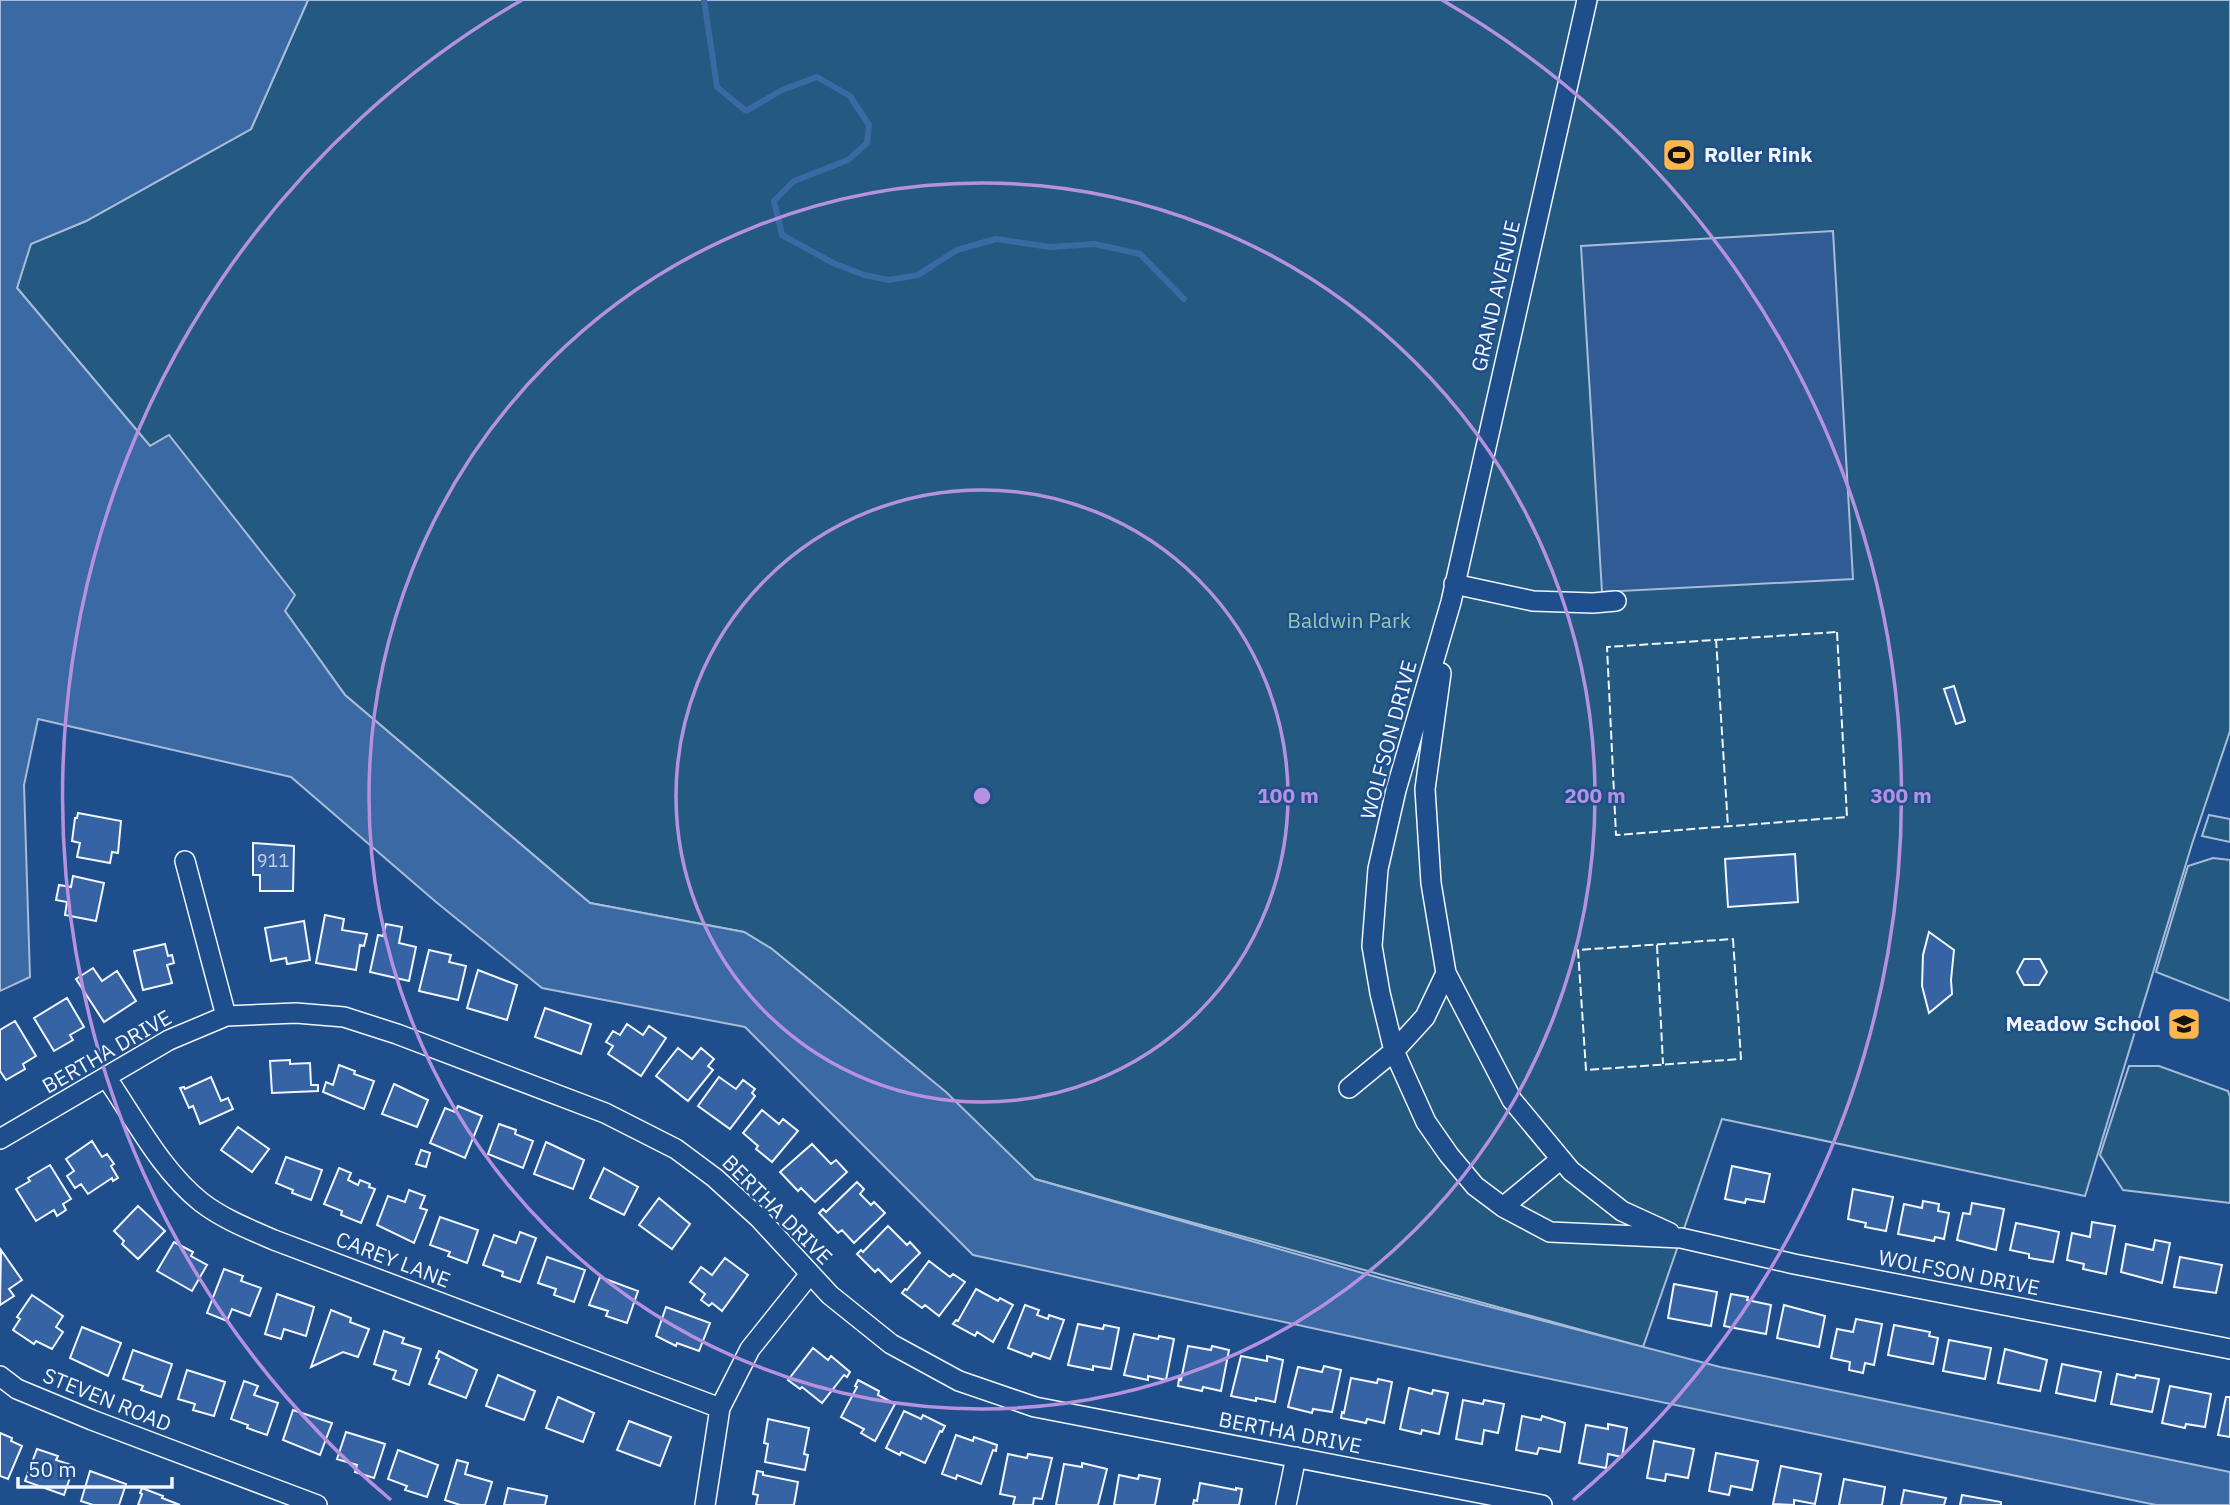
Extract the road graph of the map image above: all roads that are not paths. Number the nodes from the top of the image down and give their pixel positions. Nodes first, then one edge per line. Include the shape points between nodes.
1 (1587, 0) edge
2 (1452, 593) junction
3 (1616, 601) dead end
4 (185, 861) dead end
5 (1446, 973) junction
6 (226, 1016) junction
7 (1394, 1051) junction
8 (106, 1077) junction
9 (1349, 1088) dead end
10 (0, 1139) edge
11 (1561, 1159) junction
12 (1503, 1207) junction
13 (1681, 1238) junction
14 (810, 1274) junction
15 (2230, 1349) edge
16 (0, 1376) edge
17 (720, 1408) junction
18 (1296, 1457) junction
19 (1537, 1504) edge
20 (317, 1505) edge
21 (705, 1505) edge
22 (1286, 1505) edge

1 - 2 street, GRAND AVENUE
2 - 3 street via 1533,601
2 - 5 street, WOLFSON DRIVE via 1425,789 1431,883
2 - 7 street, WOLFSON DRIVE via 1378,869 1372,946
4 - 6 street
5 - 7 street via 1425,1017
5 - 11 street, WOLFSON DRIVE via 1512,1100
6 - 8 street, BERTHA DRIVE via 169,1040
6 - 14 street, BERTHA DRIVE via 296,1013 344,1017 605,1113 676,1149 715,1178
7 - 9 street
7 - 12 street, WOLFSON DRIVE via 1426,1122 1449,1155 1475,1186
8 - 10 street, BERTHA DRIVE
8 - 17 street, CAREY LANE via 171,1174 226,1219
11 - 12 street
11 - 13 street, WOLFSON DRIVE via 1622,1211
12 - 13 street, WOLFSON DRIVE via 1550,1232
13 - 15 street, WOLFSON DRIVE
14 - 17 street via 750,1349
14 - 18 street, BERTHA DRIVE via 891,1344 958,1381 1035,1406
16 - 20 street, STEVEN ROAD via 17,1389 92,1420
17 - 21 street
18 - 19 street, BERTHA DRIVE
18 - 22 street

